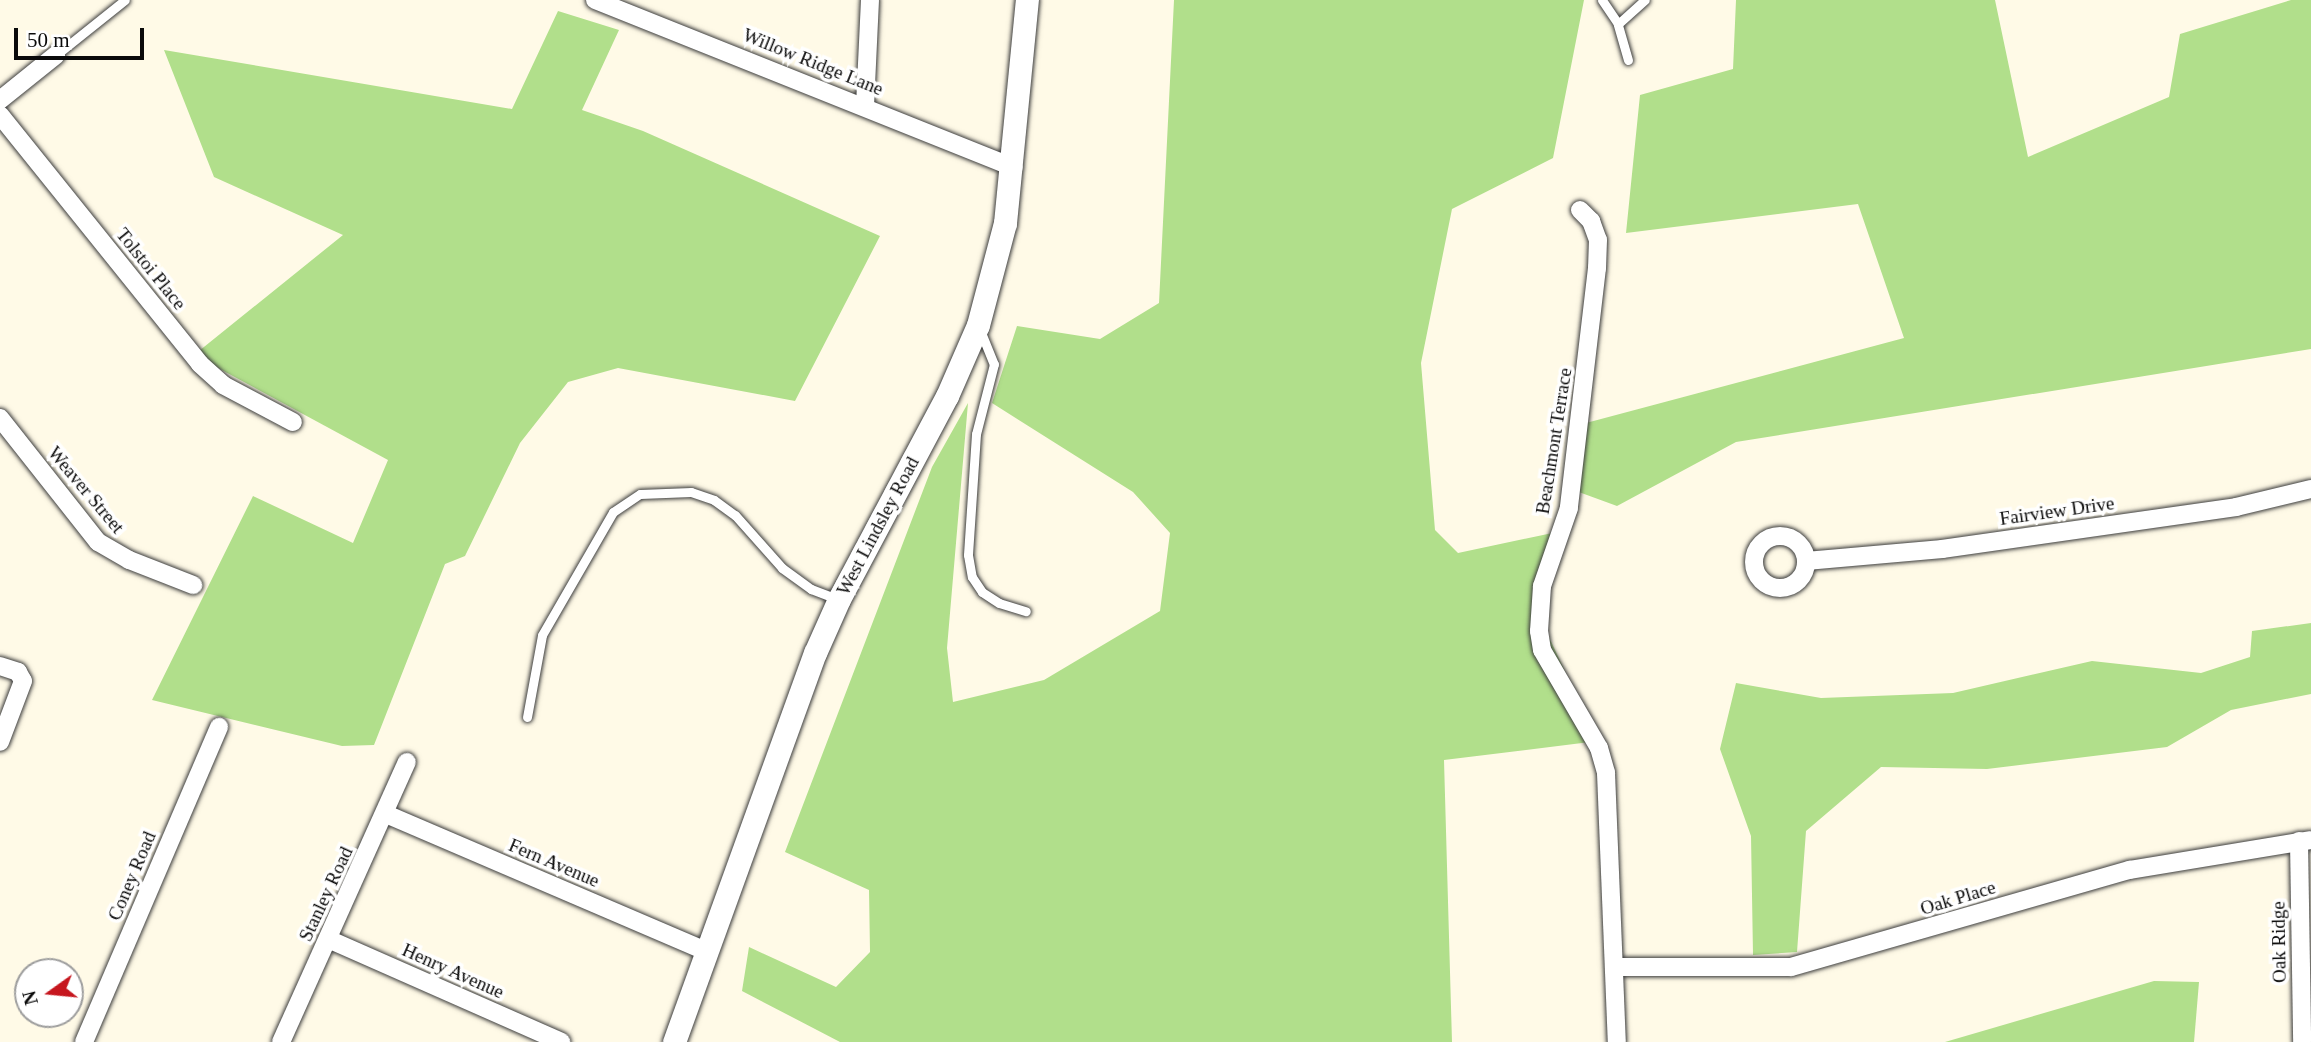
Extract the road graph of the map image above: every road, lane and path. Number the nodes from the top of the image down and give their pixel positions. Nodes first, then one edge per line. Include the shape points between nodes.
1 (125, 0) edge
2 (595, 0) edge
3 (870, 0) edge
4 (1027, 0) edge
5 (1602, 0) edge
6 (1645, 0) edge
7 (1618, 24) junction
8 (56, 55) joint
9 (1628, 60) dead end
10 (0, 100) edge
11 (865, 106) junction
12 (0, 115) edge
13 (1013, 167) junction
14 (1580, 210) dead end
15 (978, 326) junction
16 (0, 418) edge
17 (293, 422) dead end
18 (2311, 489) edge
19 (1807, 561) dead end
20 (193, 585) dead end
21 (839, 599) junction
22 (1026, 611) dead end
23 (3, 667) edge
24 (527, 716) dead end
25 (219, 727) dead end
26 (0, 742) edge
27 (407, 762) dead end
28 (386, 814) junction
29 (2305, 841) edge
30 (328, 939) junction
31 (706, 951) junction
32 (1615, 967) junction
33 (84, 1042) edge
34 (281, 1042) edge
35 (561, 1042) edge
36 (674, 1042) edge
37 (1617, 1042) edge
38 (2302, 1042) edge

1 - 8 lane
2 - 11 street, Willow Ridge Lane
3 - 11 street
4 - 13 street, West Lindsley Road
5 - 7 lane
6 - 7 lane
7 - 9 lane
8 - 10 street
11 - 13 street, Willow Ridge Lane
12 - 17 street, Tolstoi Place via 200,364 223,385
13 - 15 street, West Lindsley Road via 998,258
14 - 32 street, Beachmont Terrace via 1591,221 1598,240 1597,268 1569,508 1542,586 1538,631 1542,650 1599,748 1606,773
15 - 21 street, West Lindsley Road via 947,396
15 - 22 lane via 994,364 976,434 968,555 972,578 982,592
16 - 20 street, Weaver Street via 98,542 129,560
18 - 19 street, Fairview Drive via 2210,511 1942,549
21 - 24 lane via 811,589 782,568 735,515 714,500 691,492 640,494 613,512 542,635
21 - 31 street, West Lindsley Road via 788,721
23 - 26 street via 22,676 23,688
25 - 33 street, Coney Road
27 - 28 street, Stanley Road
28 - 30 street, Stanley Road
28 - 31 street, Fern Avenue
29 - 32 street, Oak Place via 2130,870 1791,967
29 - 38 street, Oak Ridge
30 - 34 street, Stanley Road
30 - 35 street, Henry Avenue
31 - 36 street, West Lindsley Road
32 - 37 street, Beachmont Terrace

